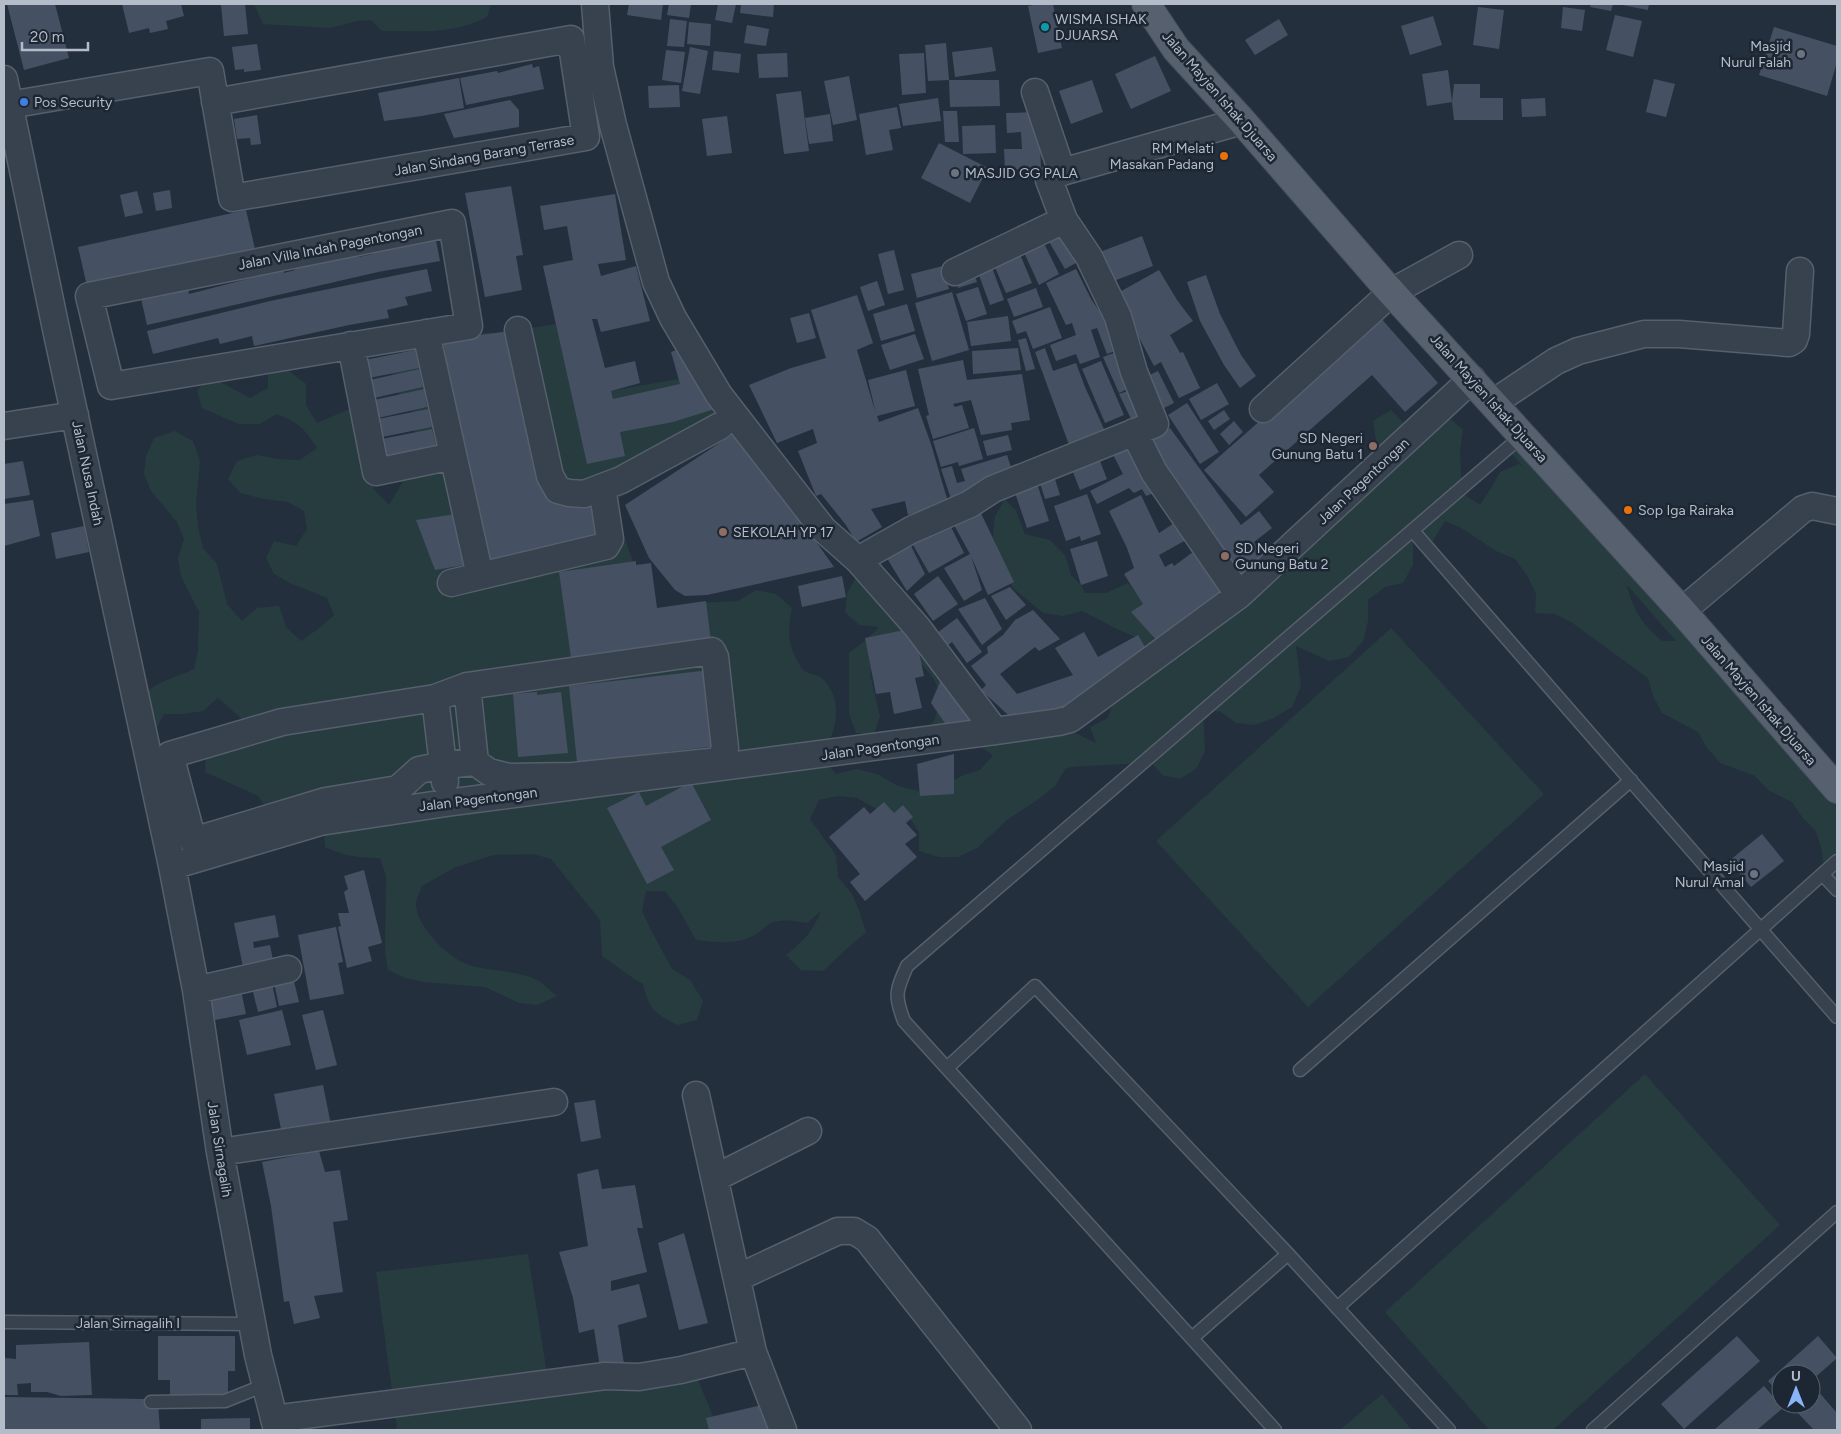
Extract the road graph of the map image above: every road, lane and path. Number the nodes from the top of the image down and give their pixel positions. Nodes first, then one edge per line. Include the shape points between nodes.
1 (595, 4) edge
2 (1146, 4) edge
3 (4, 79) edge
4 (1035, 92) dead end
5 (215, 102) junction
6 (9, 105) junction
7 (1242, 121) junction
8 (1062, 172) junction
9 (1064, 220) junction
10 (1459, 254) dead end
11 (1800, 271) dead end
12 (955, 272) dead end
13 (1392, 292) junction
14 (95, 323) junction
15 (56, 329) junction
16 (518, 330) dead end
17 (426, 333) junction
18 (351, 345) junction
19 (1472, 379) junction
20 (1493, 403) junction
21 (1263, 409) dead end
22 (75, 415) junction
23 (4, 426) edge
24 (720, 426) dead end
25 (1134, 432) junction
26 (1523, 435) junction
27 (453, 456) junction
28 (602, 487) junction
29 (1837, 511) edge
30 (1413, 531) junction
31 (858, 560) junction
32 (480, 576) junction
33 (451, 583) dead end
34 (1239, 595) junction
35 (1682, 611) junction
36 (467, 686) junction
37 (434, 698) junction
38 (995, 731) junction
39 (476, 762) junction
40 (444, 765) junction
41 (1631, 780) junction
42 (1837, 789) edge
43 (446, 803) junction
44 (1837, 862) edge
45 (172, 866) junction
46 (1823, 875) junction
47 (1837, 890) edge
48 (1761, 930) junction
49 (288, 969) dead end
50 (196, 990) junction
51 (1837, 1017) edge
52 (947, 1068) junction
53 (1300, 1070) dead end
54 (696, 1094) dead end
55 (554, 1102) dead end
56 (808, 1131) dead end
57 (220, 1152) junction
58 (715, 1178) junction
59 (1837, 1212) edge
60 (1288, 1254) junction
61 (737, 1278) junction
62 (1337, 1308) junction
63 (4, 1322) edge
64 (252, 1324) junction
65 (1192, 1338) junction
66 (753, 1352) junction
67 (265, 1385) junction
68 (151, 1402) dead end
69 (275, 1425) edge
70 (783, 1430) edge
71 (1018, 1430) edge
72 (1275, 1430) edge
73 (1449, 1430) edge
74 (1593, 1430) edge

1 - 31 street via 600,67 656,282 665,304 719,395 824,529
2 - 7 main road, Jalan Mayjen Ishak Djuarsa via 1176,49
3 - 6 street, Jalan Nusa Indah
4 - 8 street
5 - 5 street, Jalan Sindang Barang Terrase via 232,198 586,137 571,39
5 - 6 street, Jalan Sindang Barang Terrase via 210,71
6 - 15 street, Jalan Nusa Indah
7 - 8 street
7 - 13 main road, Jalan Mayjen Ishak Djuarsa
8 - 9 street via 1049,180
9 - 12 street
9 - 25 street via 1089,257 1118,316 1134,372 1155,424
10 - 13 street
11 - 20 street via 1796,334 1789,344 1644,334 1578,351 1556,361
13 - 19 main road, Jalan Mayjen Ishak Djuarsa
13 - 21 street
14 - 15 street
14 - 17 street, Jalan Villa Indah Pagentongan via 89,296 452,223 469,326
14 - 18 street, Jalan Villa Indah Pagentongan via 111,386
15 - 22 street, Jalan Nusa Indah
16 - 28 street via 550,476 558,490 569,493 584,494
17 - 18 street, Jalan Villa Indah Pagentongan
17 - 27 street
18 - 27 street via 376,472
19 - 20 main road, Jalan Mayjen Ishak Djuarsa
19 - 34 street, Jalan Pagentongan
20 - 26 main road, Jalan Mayjen Ishak Djuarsa
22 - 23 street
22 - 45 street, Jalan Nusa Indah
24 - 28 street via 621,480
25 - 31 street via 993,489 970,504 911,530
25 - 34 street via 1154,472
26 - 30 lane
26 - 35 main road, Jalan Mayjen Ishak Djuarsa
27 - 32 street
28 - 32 street via 610,540 606,546
29 - 35 street via 1812,506 1803,509
30 - 41 lane
30 - 52 lane via 906,966 897,989 897,1003 904,1021
31 - 38 street via 916,627
32 - 33 street
34 - 38 street, Jalan Pagentongan via 1070,719
35 - 42 main road, Jalan Mayjen Ishak Djuarsa
36 - 37 street
36 - 39 street
36 - 39 street via 712,651 715,657 725,748 720,761 572,776 509,777 489,772
37 - 40 street
37 - 40 street via 282,722 170,755 193,841 326,801 398,789 419,770
38 - 43 street, Jalan Pagentongan
39 - 40 street
40 - 43 street
41 - 48 lane
41 - 53 lane
43 - 45 street, Jalan Pagentongan via 320,822
44 - 46 lane
45 - 50 street, Jalan Sirnagalih
46 - 47 lane
46 - 48 lane
48 - 51 lane
48 - 62 lane
49 - 50 street
50 - 57 street, Jalan Sirnagalih
52 - 60 lane via 1035,986
52 - 65 lane
54 - 58 street
55 - 57 street
56 - 58 street
57 - 64 street, Jalan Sirnagalih
58 - 61 street
59 - 74 lane
60 - 62 lane
60 - 65 lane
61 - 66 street
61 - 71 street via 838,1231 854,1231 867,1239
62 - 73 lane
63 - 64 lane, Jalan Sirnagalih I
64 - 67 street, Jalan Sirnagalih
65 - 72 lane
66 - 69 street via 639,1377 605,1376
66 - 70 street
67 - 68 lane via 225,1401
67 - 69 street, Jalan Sirnagalih

